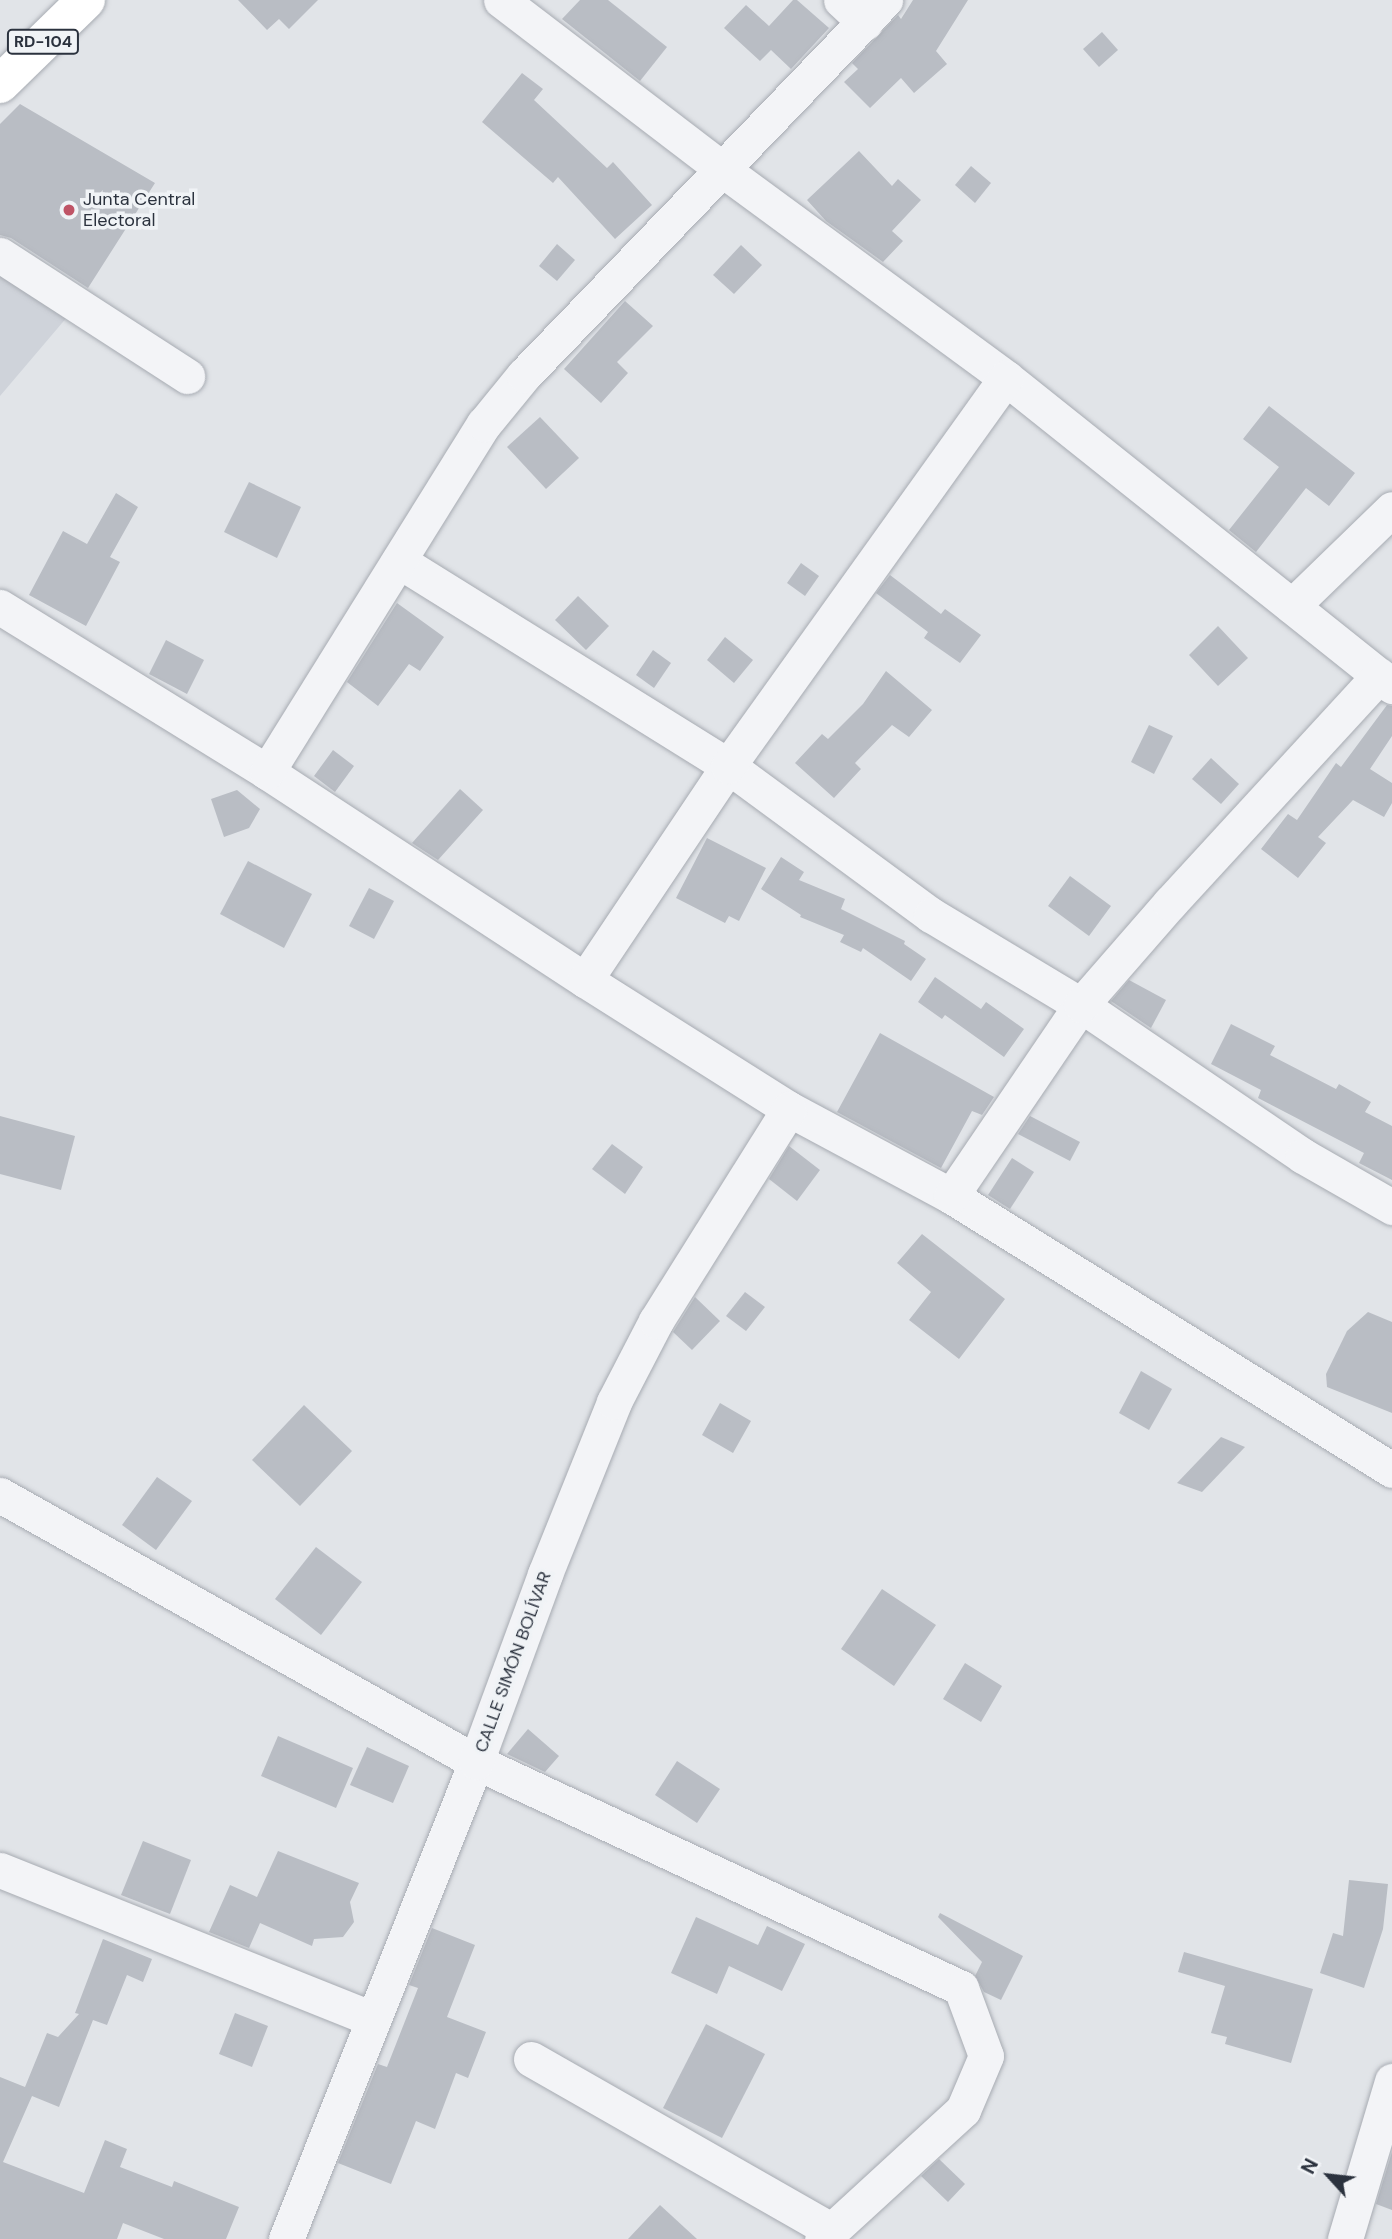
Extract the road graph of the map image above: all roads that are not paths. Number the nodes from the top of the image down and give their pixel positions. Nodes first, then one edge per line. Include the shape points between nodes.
1 (86, 0) edge
2 (501, 0) edge
3 (864, 7) edge
4 (0, 84) edge
5 (723, 170) junction
6 (0, 255) edge
7 (187, 376) dead end
8 (1006, 378) junction
9 (1392, 509) edge
10 (399, 561) junction
11 (1292, 606) junction
12 (0, 607) edge
13 (1386, 681) edge
14 (728, 766) junction
15 (267, 772) junction
16 (585, 981) junction
17 (1081, 1005) junction
18 (789, 1109) junction
19 (951, 1196) junction
20 (1392, 1207) edge
21 (1392, 1470) edge
22 (0, 1495) edge
23 (476, 1762) junction
24 (0, 1870) edge
25 (373, 2019) junction
26 (531, 2059) dead end
27 (1392, 2081) edge
28 (826, 2235) edge
29 (286, 2239) edge
30 (1345, 2239) edge

1 - 4 main road, RD-104
2 - 5 street
3 - 5 street
5 - 8 street
5 - 10 street via 524,375 484,424
6 - 7 street
8 - 11 street
8 - 14 street
9 - 11 street
10 - 14 street
10 - 15 street
11 - 13 street
12 - 15 street
13 - 17 street via 1170,903
14 - 16 street
14 - 17 street via 931,915
15 - 16 street
16 - 18 street
17 - 19 street
17 - 20 street via 1303,1156
18 - 19 street
18 - 23 street, CALLE SIMÓN BOLÍVAR via 656,1321 614,1402
19 - 21 street
22 - 23 street
23 - 25 street, CALLE SIMÓN BOLÍVAR
23 - 28 street via 961,1988 986,2056 964,2110
24 - 25 street
25 - 29 street, CALLE SIMÓN BOLÍVAR
26 - 28 street
27 - 30 street

